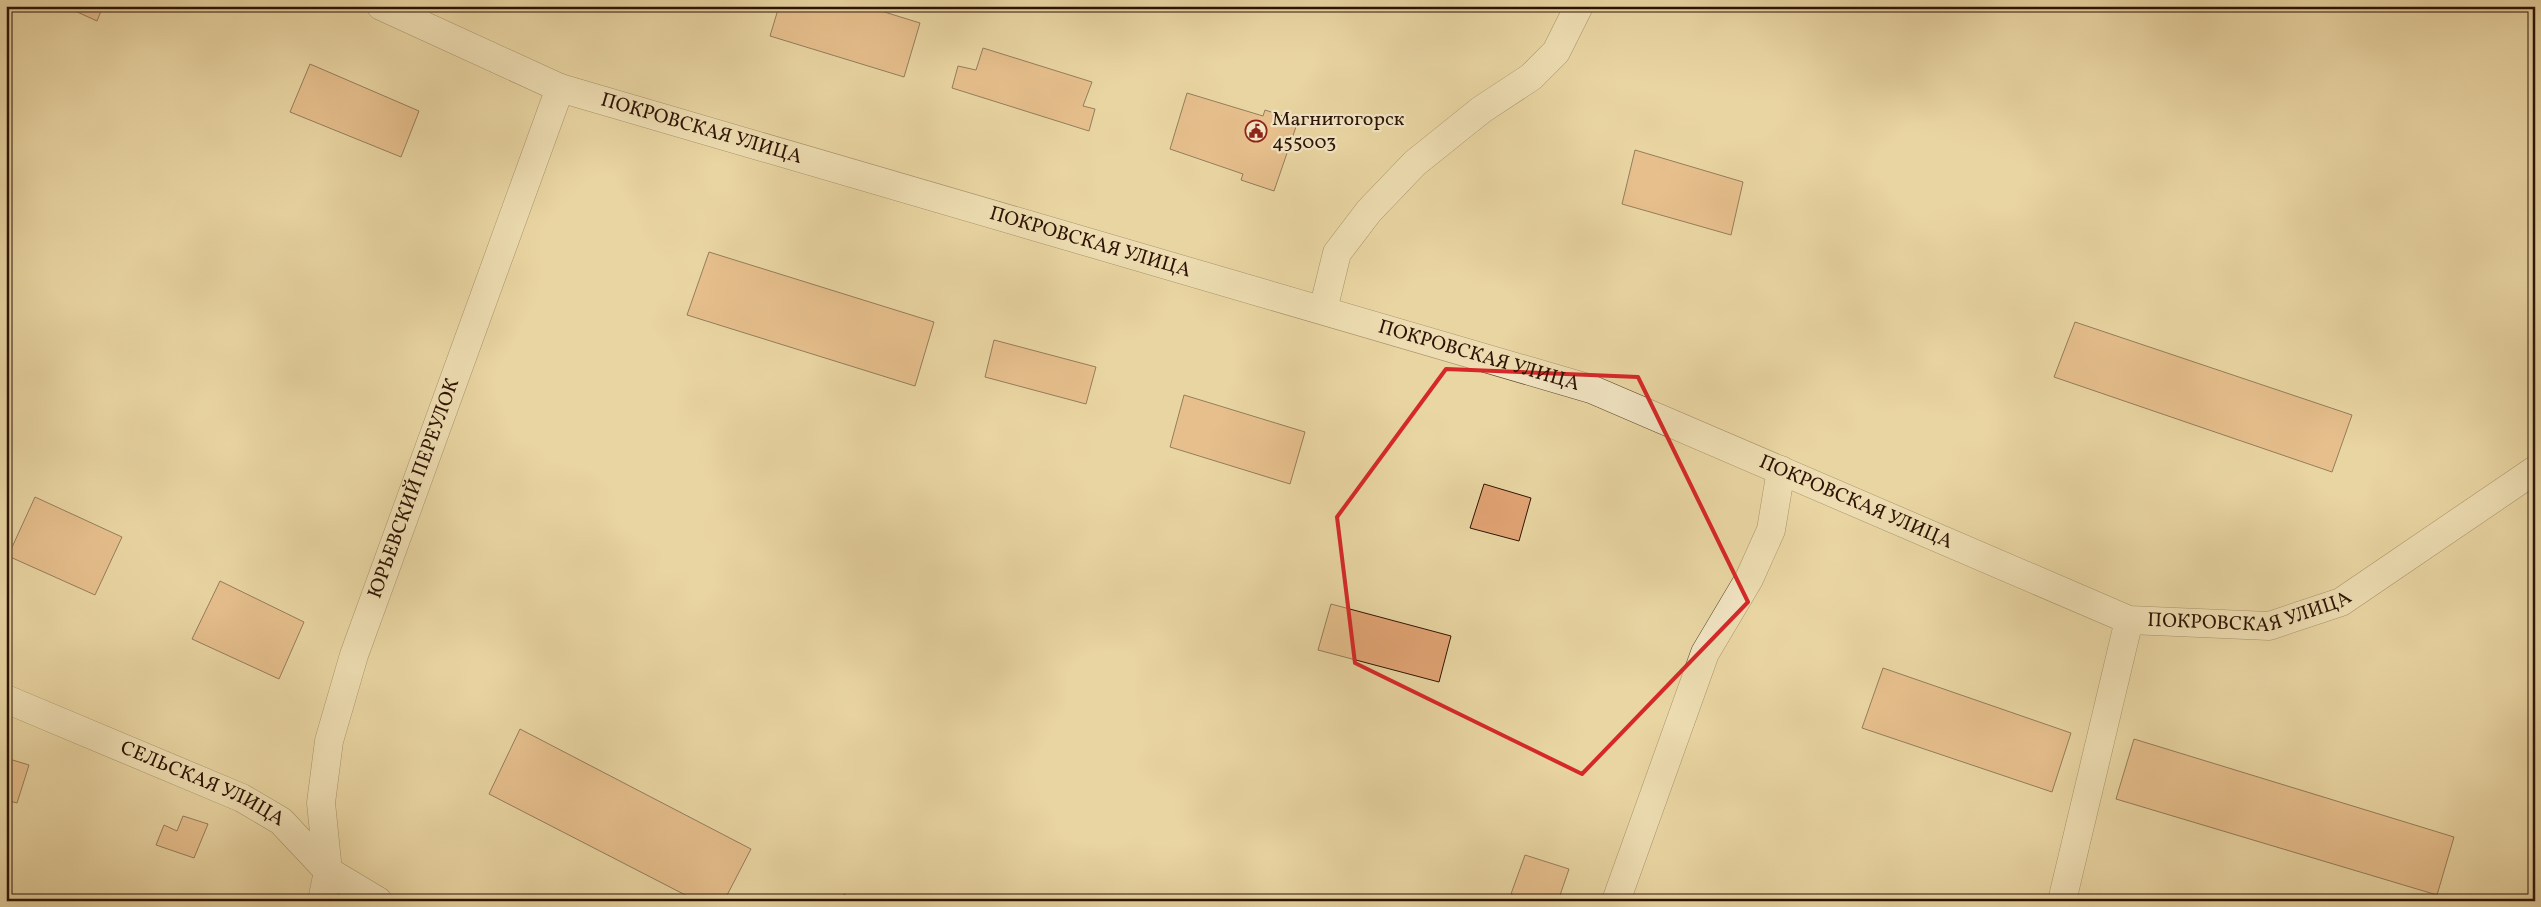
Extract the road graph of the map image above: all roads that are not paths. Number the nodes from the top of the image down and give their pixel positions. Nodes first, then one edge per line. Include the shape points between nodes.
1 (381, 6) edge
2 (1579, 6) edge
3 (560, 88) junction
4 (1323, 310) junction
5 (1781, 470) junction
6 (2535, 470) edge
7 (2129, 620) junction
8 (6, 699) edge
9 (328, 870) junction
10 (322, 901) edge
11 (378, 901) edge
12 (1616, 901) edge
13 (2062, 901) edge

1 - 3 street, ПОКРОВСКАЯ УЛИЦА
2 - 4 street via 1556,52 1544,65 1414,163 1369,211 1337,253
3 - 4 street, ПОКРОВСКАЯ УЛИЦА
3 - 9 street, ЮРЬЕВСКИЙ ПЕРЕУЛОК via 354,655 329,742 321,803
4 - 5 street, ПОКРОВСКАЯ УЛИЦА via 1591,389
5 - 7 street, ПОКРОВСКАЯ УЛИЦА
5 - 12 street via 1770,530 1749,579 1705,653
6 - 7 street, ПОКРОВСКАЯ УЛИЦА via 2341,602 2269,626
7 - 13 street
8 - 9 street, СЕЛЬСКАЯ УЛИЦА via 242,798 281,821
9 - 10 street, ЮРЬЕВСКИЙ ПЕРЕУЛОК
9 - 11 street, СЕЛЬСКАЯ УЛИЦА

